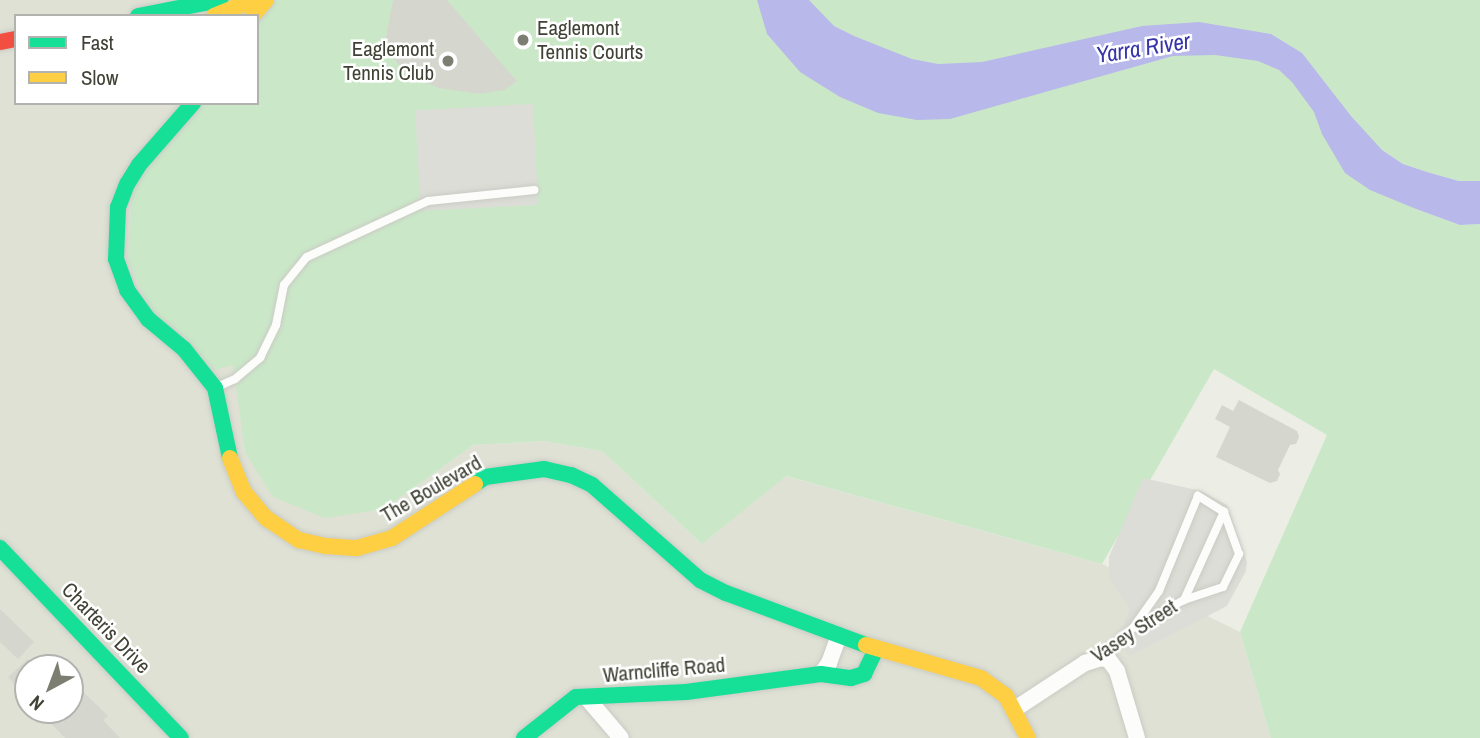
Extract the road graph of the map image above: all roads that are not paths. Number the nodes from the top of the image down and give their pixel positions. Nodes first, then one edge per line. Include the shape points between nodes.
1 (220, 0) edge
2 (253, 0) edge
3 (266, 0) edge
4 (148, 14) edge
5 (219, 14) edge
6 (254, 14) edge
7 (191, 105) edge
8 (534, 190) dead end
9 (215, 388) junction
10 (1224, 512) junction
11 (0, 548) edge
12 (1184, 600) junction
13 (1133, 628) junction
14 (839, 636) junction
15 (876, 649) junction
16 (1101, 658) junction
17 (821, 674) junction
18 (587, 698) junction
19 (1015, 709) junction
20 (181, 738) edge
21 (524, 738) edge
22 (621, 738) edge
23 (1028, 738) edge
24 (1137, 738) edge

1 - 4 street
2 - 5 street
3 - 6 street
7 - 9 street, The Boulevard via 127,184 118,207 116,259 127,290 148,319 184,349
8 - 9 lane via 428,201 307,257 284,285 276,325 260,358 235,379
9 - 14 street, The Boulevard via 232,466 244,492 265,518 299,540 358,548 392,538 485,477 544,469 592,485 700,580
10 - 12 lane
10 - 12 lane, Vasey Street via 1239,554 1223,587
10 - 13 lane via 1198,496 1159,592
11 - 20 street, Charteris Drive
12 - 13 lane, Vasey Street
13 - 16 lane, Vasey Street
14 - 15 street, The Boulevard
14 - 17 street
15 - 17 street, Warncliffe Road via 864,674 851,678
15 - 19 street, The Boulevard via 981,678 1006,696
16 - 19 street, Vasey Street via 1085,663
16 - 24 street via 1118,671
17 - 18 street, Warncliffe Road via 686,692
18 - 21 street, Warncliffe Road via 565,703
18 - 22 street
19 - 23 street, The Boulevard

